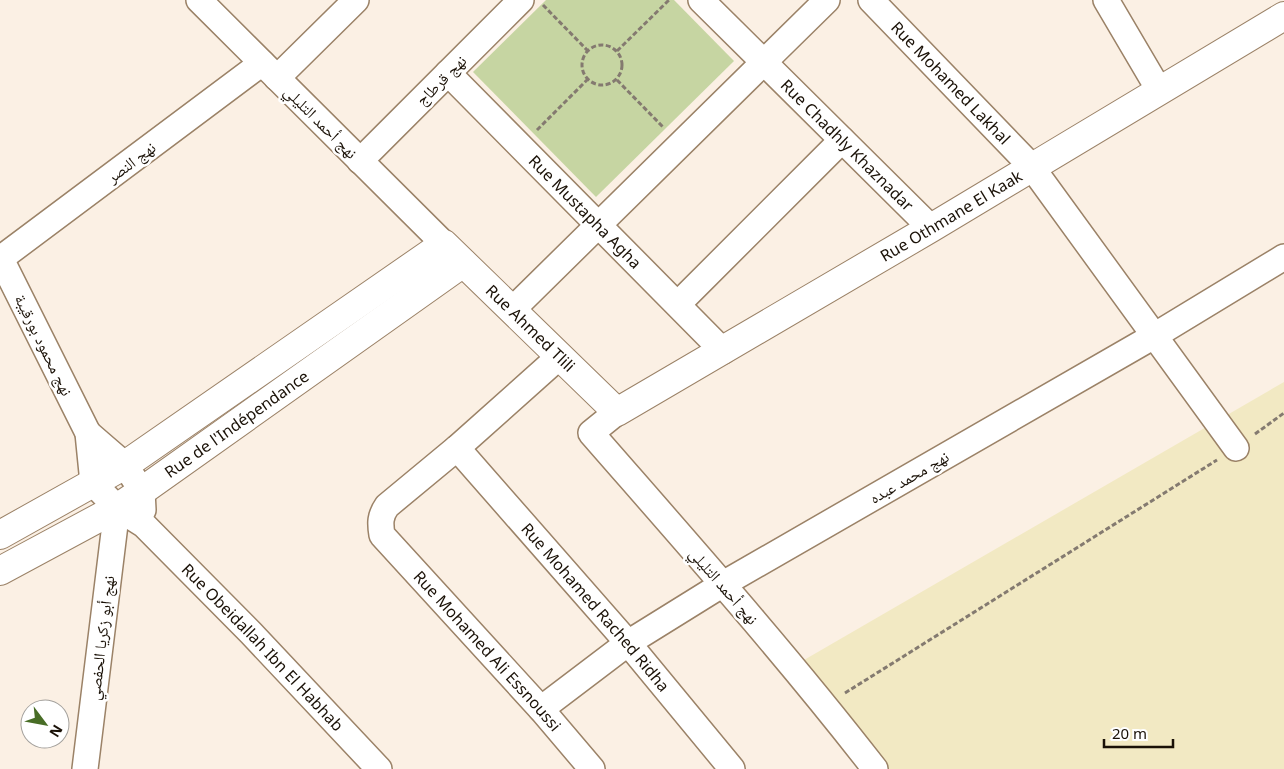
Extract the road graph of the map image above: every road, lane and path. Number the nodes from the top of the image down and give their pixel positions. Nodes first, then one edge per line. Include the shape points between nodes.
1 (199, 0) edge
2 (356, 0) edge
3 (669, 0) edge
4 (701, 0) edge
5 (828, 0) edge
6 (871, 0) edge
7 (1106, 0) edge
8 (523, 1) edge
9 (1284, 16) edge
10 (588, 51) junction
11 (617, 51) junction
12 (764, 63) junction
13 (269, 70) junction
14 (448, 73) junction
15 (588, 80) junction
16 (617, 80) junction
17 (1159, 90) junction
18 (842, 140) junction
19 (681, 145) junction
20 (521, 146) junction
21 (360, 161) junction
22 (1031, 166) junction
23 (599, 225) junction
24 (931, 228) junction
25 (444, 244) junction
26 (0, 258) edge
27 (1284, 258) edge
28 (463, 263) junction
29 (678, 304) junction
30 (512, 310) junction
31 (1154, 336) junction
32 (723, 351) junction
33 (560, 356) junction
34 (617, 412) junction
35 (1284, 413) edge
36 (88, 433) junction
37 (457, 448) junction
38 (1236, 448) junction
39 (125, 465) junction
40 (93, 483) junction
41 (142, 491) junction
42 (117, 508) junction
43 (144, 526) junction
44 (0, 535) edge
45 (0, 571) edge
46 (723, 584) junction
47 (628, 642) junction
48 (825, 705) junction
49 (541, 709) junction
50 (85, 769) edge
51 (379, 769) edge
52 (592, 769) edge
53 (732, 769) edge
54 (875, 769) edge

1 - 13 street, نهج أحمد التليلي
2 - 13 street, نهج النصر
3 - 11 path
4 - 12 street
5 - 12 street
6 - 22 street, Rue Mohamed Lakhal
7 - 17 street
8 - 10 path
8 - 14 street, نهج قرطاج
9 - 17 street, Rue Othmane El Kaak
10 - 11 path via 603,44
10 - 15 path via 582,64
11 - 16 path via 623,66
12 - 18 street, Rue Chadhly Khaznadar
12 - 19 street
13 - 21 street, نهج أحمد التليلي
13 - 26 street, نهج النصر
14 - 20 street, Rue Mustapha Agha
14 - 21 street, نهج قرطاج
15 - 16 path via 602,85
15 - 20 path
16 - 19 path
17 - 22 street, Rue Othmane El Kaak
18 - 24 street, Rue Chadhly Khaznadar
18 - 29 street
19 - 23 street
20 - 23 street, Rue Mustapha Agha
21 - 25 street, نهج أحمد التليلي
22 - 24 street, Rue Othmane El Kaak
22 - 31 street, Rue Mohamed Lakhal
23 - 29 street, Rue Mustapha Agha
23 - 30 street
24 - 32 street, Rue Othmane El Kaak
25 - 28 street, Rue Ahmed Tlili
25 - 39 street, Rue de l'Indépendance
26 - 36 street, نهج محمود بورقيبة
27 - 31 street, نهج محمد عبده
28 - 30 street, Rue Ahmed Tlili
28 - 41 street, Rue de l'Indépendance
29 - 32 street, Rue Mustapha Agha
30 - 33 street, Rue Ahmed Tlili
31 - 38 street, Rue Mohamed Lakhal
31 - 46 street, نهج محمد عبده
32 - 34 street, Rue Othmane El Kaak
33 - 34 street, Rue Ahmed Tlili
33 - 37 street
34 - 46 street, نهج أحمد التليلي via 591,433
35 - 38 path
36 - 39 street
36 - 40 street
37 - 47 street, Rue Mohamed Rached Ridha
37 - 49 street, Rue Mohamed Ali Essnoussi via 387,506 381,514 382,535
38 - 48 path
39 - 40 street, Rue de l'Indépendance
39 - 41 street
40 - 42 street, Rue Obeidallah Ibn El Habhab
40 - 44 street, Rue de l'Indépendance
41 - 42 street, Rue de l'Indépendance
41 - 43 street
42 - 43 street, Rue Obeidallah Ibn El Habhab
42 - 45 street, Rue de l'Indépendance
42 - 50 street, نهج أبو زكريا الحفصي
43 - 51 street, Rue Obeidallah Ibn El Habhab via 251,633
46 - 47 street, نهج محمد عبده
46 - 48 street, نهج أحمد التليلي
47 - 49 street, نهج محمد عبده
47 - 53 street, Rue Mohamed Rached Ridha
48 - 54 street, نهج أحمد التليلي
49 - 52 street, Rue Mohamed Ali Essnoussi

